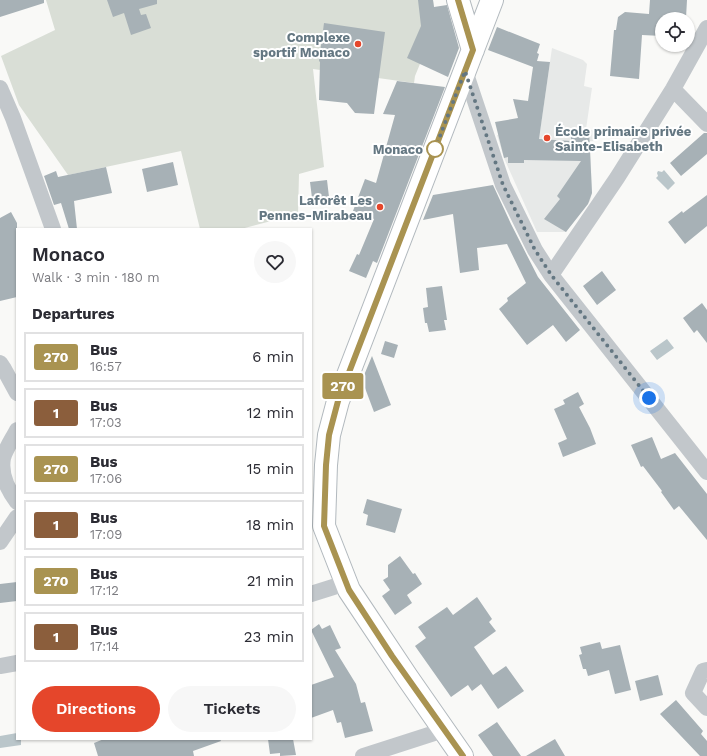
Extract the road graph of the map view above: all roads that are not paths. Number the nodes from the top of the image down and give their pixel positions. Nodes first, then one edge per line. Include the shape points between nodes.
1 (458, 0) edge
2 (467, 0) edge
3 (492, 0) edge
4 (484, 20) junction
5 (707, 28) edge
6 (473, 50) junction
7 (465, 71) junction
8 (0, 88) edge
9 (673, 90) junction
10 (6, 118) edge
11 (707, 124) edge
12 (53, 228) edge
13 (552, 276) junction
14 (0, 363) edge
15 (16, 391) edge
16 (16, 432) edge
17 (707, 472) edge
18 (16, 501) edge
19 (16, 518) edge
20 (0, 542) edge
21 (346, 583) junction
22 (312, 594) edge
23 (16, 663) edge
24 (0, 666) edge
25 (707, 670) edge
26 (707, 708) edge
27 (444, 730) junction
28 (363, 756) edge
29 (462, 756) edge

1 - 6 main road
2 - 4 main road
3 - 4 main road
4 - 6 main road
5 - 9 street
6 - 7 main road
7 - 13 street via 503,185 535,250
7 - 21 main road via 338,401 329,435 324,526
8 - 10 street
9 - 11 street
9 - 13 street
10 - 12 street
13 - 17 street
14 - 15 street
16 - 18 street via 3,458 3,473 7,488
19 - 20 street
21 - 22 street
21 - 27 main road
23 - 24 street
25 - 26 street via 704,670 693,693
27 - 28 street
27 - 29 main road

